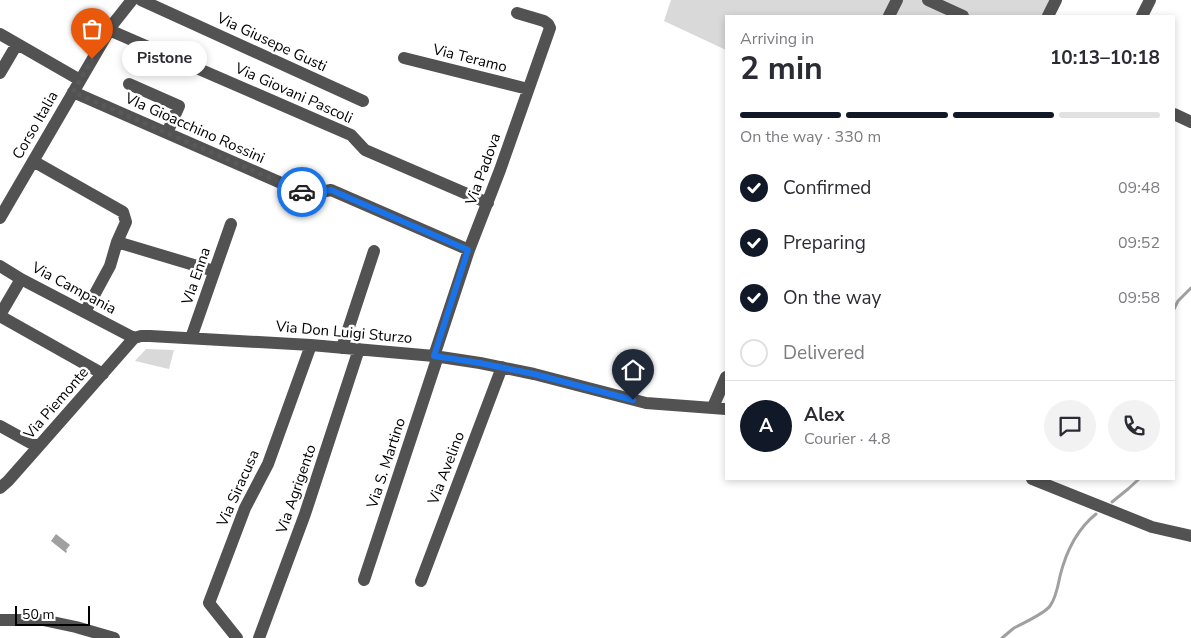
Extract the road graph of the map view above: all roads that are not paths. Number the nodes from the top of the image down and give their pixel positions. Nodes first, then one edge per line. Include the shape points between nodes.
1 (132, 0) edge
2 (141, 0) edge
3 (897, 0) edge
4 (928, 0) edge
5 (1056, 0) edge
6 (1150, 0) edge
7 (517, 13) dead end
8 (890, 15) edge
9 (961, 15) edge
10 (1048, 15) edge
11 (1142, 15) edge
12 (110, 30) junction
13 (0, 34) edge
14 (17, 44) junction
15 (404, 58) dead end
16 (0, 73) edge
17 (80, 80) junction
18 (129, 84) dead end
19 (528, 89) junction
20 (73, 92) junction
21 (363, 101) dead end
22 (1175, 114) edge
23 (1191, 122) edge
24 (167, 133) junction
25 (33, 161) junction
26 (488, 203) junction
27 (0, 218) edge
28 (231, 224) dead end
29 (117, 242) junction
30 (374, 250) dead end
31 (468, 250) junction
32 (0, 266) edge
33 (214, 271) junction
34 (21, 279) junction
35 (85, 312) junction
36 (0, 316) edge
37 (134, 338) junction
38 (191, 338) junction
39 (311, 345) junction
40 (342, 348) junction
41 (359, 349) junction
42 (436, 356) junction
43 (502, 367) junction
44 (103, 374) junction
45 (725, 379) edge
46 (713, 407) junction
47 (725, 408) edge
48 (0, 426) edge
49 (38, 447) junction
50 (1034, 480) edge
51 (3, 482) edge
52 (1191, 536) edge
53 (364, 580) dead end
54 (421, 581) dead end
55 (0, 620) edge
56 (114, 638) edge
57 (236, 638) edge
58 (259, 638) edge

1 - 12 street, Corso Italia
2 - 21 street, Via Giusepe Gusti
3 - 8 street
4 - 9 street
5 - 10 street
6 - 11 street
7 - 19 street, Via Padova via 544,21 550,28
12 - 17 street, Corso Italia
12 - 26 street, Via Giovani Pascoli via 351,135 365,150
13 - 14 street
14 - 16 street
14 - 17 street
15 - 19 street, Via Teramo
17 - 20 street, Corso Italia
18 - 24 street via 179,106
19 - 26 street, Via Padova
20 - 24 street, VIa Gioacchino Rossini
20 - 25 street, Corso Italia
22 - 23 street
24 - 31 street, VIa Gioacchino Rossini via 311,196 331,190
25 - 27 street, Corso Italia
25 - 29 street via 123,212 126,222
26 - 31 street, Via Padova
28 - 33 street, VIa Enna
29 - 33 street
29 - 35 street via 110,266
30 - 40 street
31 - 42 street, Via Padova
32 - 34 street, Via Campania
33 - 38 street, VIa Enna
34 - 35 street, Via Campania
34 - 36 street
35 - 37 street, Via Campania
36 - 44 street
37 - 38 street, Via Don Luigi Sturzo
37 - 44 street, Via Piemonte
38 - 39 street, Via Don Luigi Sturzo
39 - 40 street, Via Don Luigi Sturzo
39 - 57 street, Via Siracusa via 268,464 245,508 209,603
40 - 41 street, Via Don Luigi Sturzo
41 - 42 street, Via Don Luigi Sturzo
41 - 58 street, Via Agrigento via 305,514
42 - 43 street, Via Don Luigi Sturzo
42 - 53 street, Via S. Martino
43 - 46 street, Via Don Luigi Sturzo via 646,403
43 - 54 street, Via Avelino
44 - 49 street, Via Piemonte
45 - 46 street
46 - 47 street, Via Don Luigi Sturzo
48 - 49 street
49 - 51 street, Via Piemonte
50 - 52 street via 1152,527
55 - 56 street via 43,620

